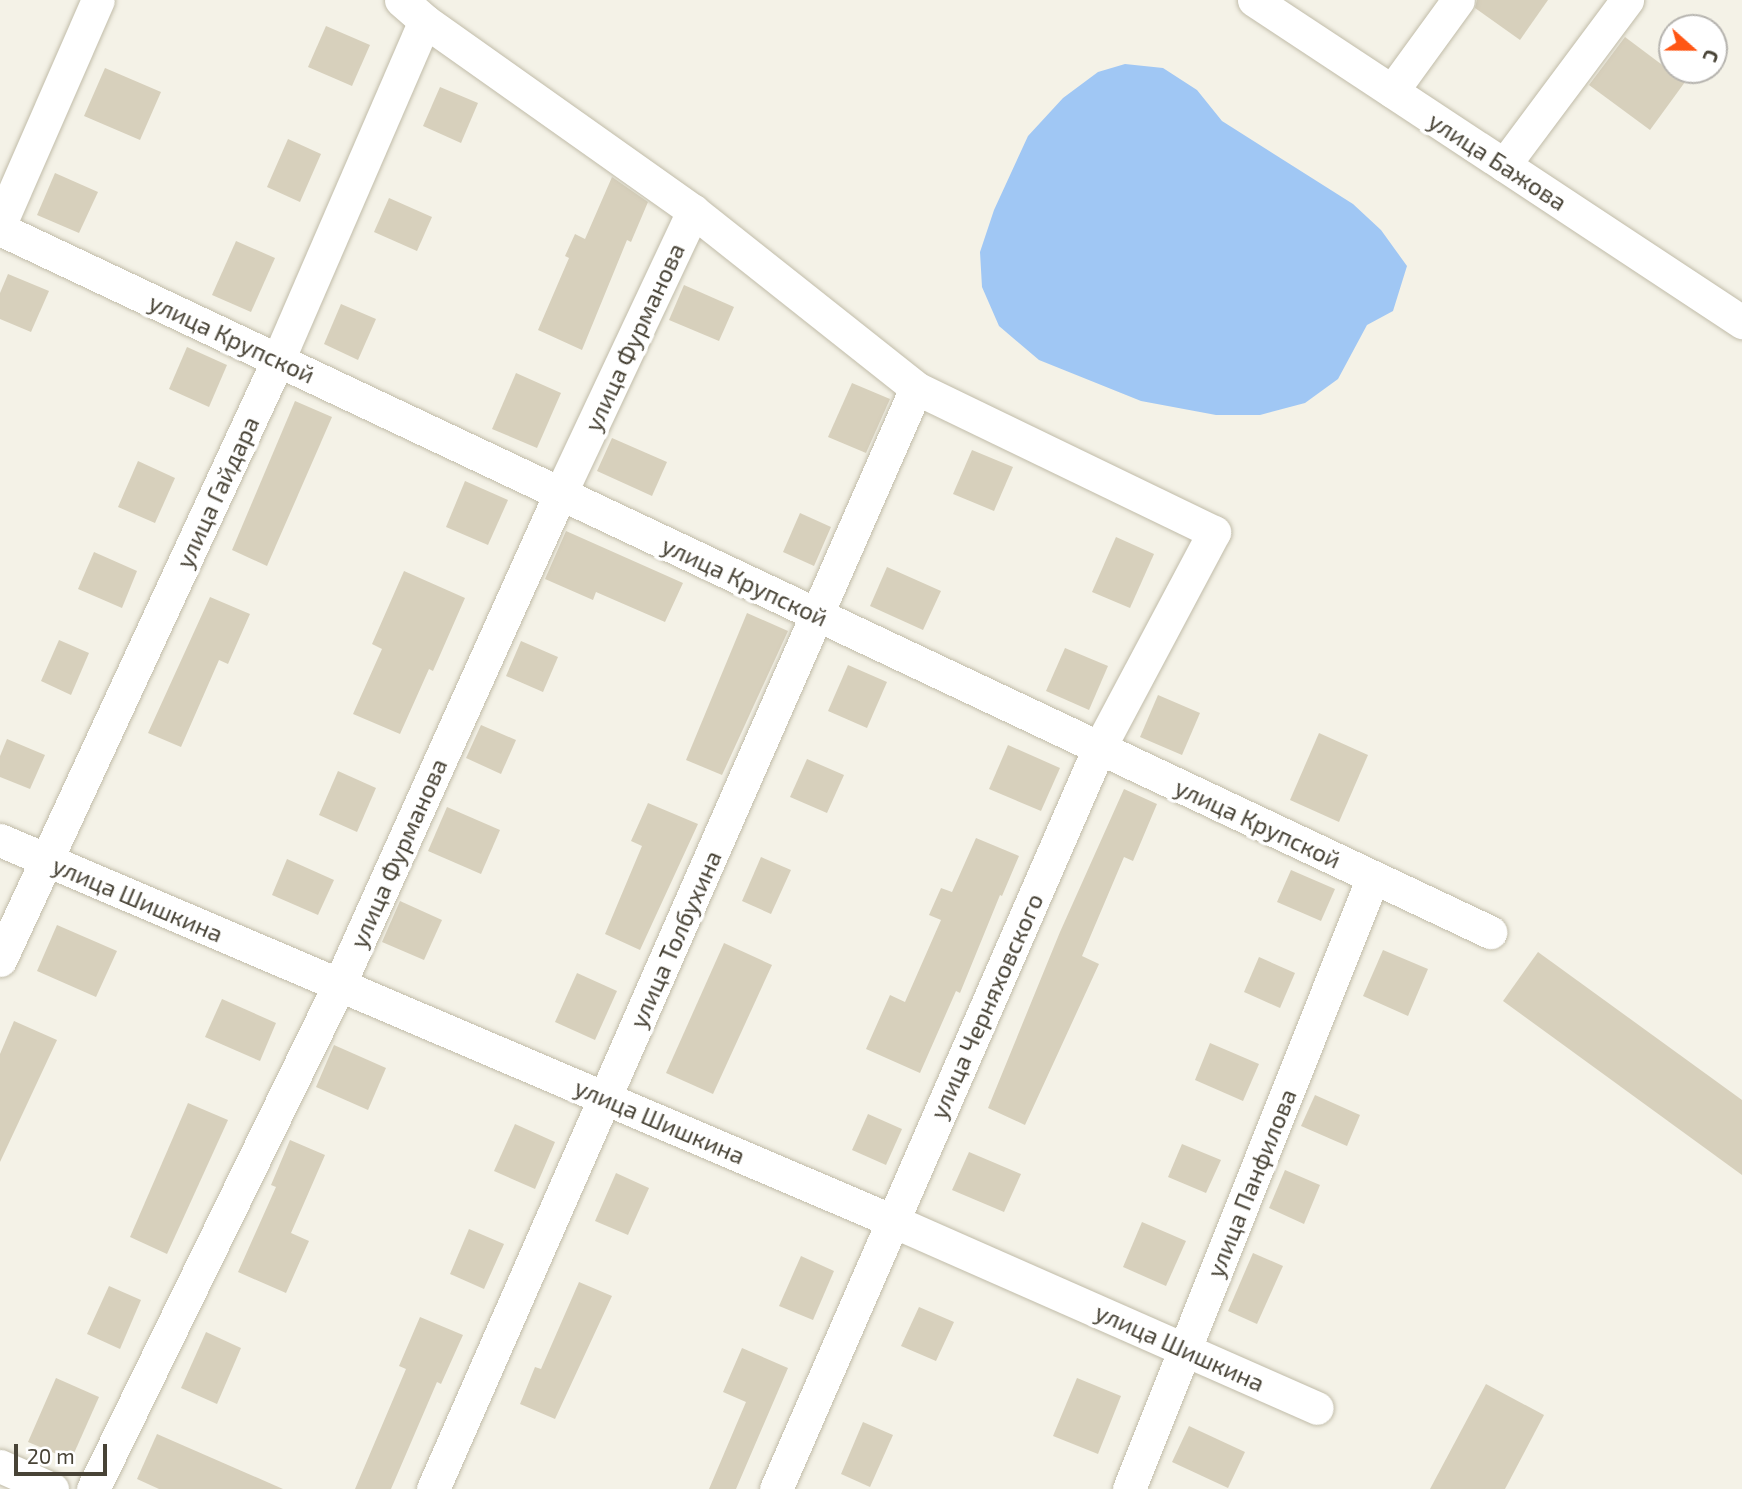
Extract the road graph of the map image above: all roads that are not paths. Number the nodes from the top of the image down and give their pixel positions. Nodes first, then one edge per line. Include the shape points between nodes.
1 (98, 0) edge
2 (1254, 0) edge
3 (1458, 0) edge
4 (1627, 0) edge
5 (413, 10) edge
6 (1392, 91) junction
7 (1504, 165) junction
8 (693, 211) junction
9 (0, 226) edge
10 (1741, 321) edge
11 (278, 360) junction
12 (916, 388) junction
13 (561, 494) junction
14 (817, 614) junction
15 (1099, 748) junction
16 (0, 840) edge
17 (46, 859) junction
18 (1373, 877) junction
19 (1490, 932) dead end
20 (0, 960) edge
21 (339, 985) junction
22 (605, 1098) junction
23 (893, 1221) junction
24 (1184, 1349) junction
25 (1317, 1408) dead end
26 (0, 1466) edge
27 (52, 1489) edge
28 (93, 1489) edge
29 (433, 1489) edge
30 (776, 1489) edge
31 (1129, 1489) edge

1 - 9 street
2 - 6 street, улица Бажова
3 - 6 street
4 - 7 street
5 - 8 street
5 - 11 street, улица Гайдара
6 - 7 street, улица Бажова
7 - 10 street, улица Бажова
8 - 12 street
8 - 13 street, улица Фурманова
9 - 11 street, улица Крупской
11 - 13 street, улица Крупской
11 - 17 street, улица Гайдара
12 - 14 street, улица Толбухина
12 - 15 street, улица Черняховского via 1214,532
13 - 14 street, улица Крупской
13 - 21 street, улица Фурманова
14 - 15 street, улица Крупской
14 - 22 street, улица Толбухина
15 - 18 street, улица Крупской
15 - 23 street, улица Черняховского
16 - 17 street, улица Шишкина
17 - 20 street, улица Гайдара
17 - 21 street, улица Шишкина
18 - 19 street, улица Крупской
18 - 24 street, улица Панфилова
21 - 22 street, улица Шишкина
21 - 28 street, улица Фурманова
22 - 23 street, улица Шишкина
22 - 29 street, улица Толбухина
23 - 24 street, улица Шишкина
23 - 30 street, улица Черняховского
24 - 25 street, улица Шишкина
24 - 31 street, улица Панфилова
26 - 27 street

